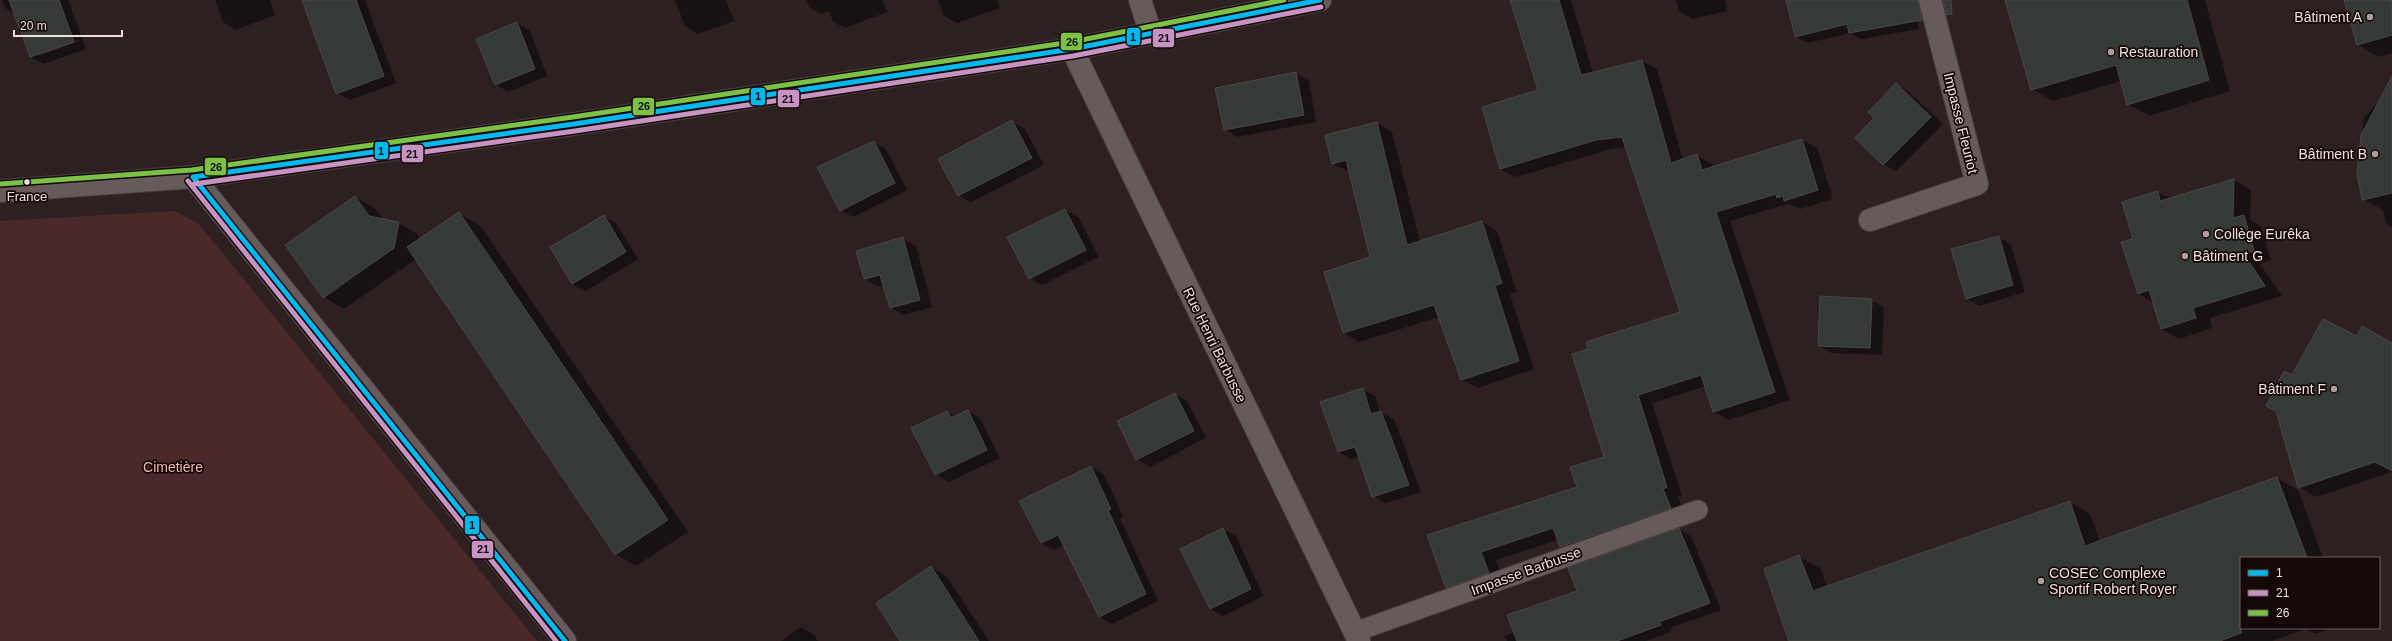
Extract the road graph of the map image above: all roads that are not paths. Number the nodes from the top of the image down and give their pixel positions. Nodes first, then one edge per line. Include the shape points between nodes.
1 (1140, 0) edge
2 (1320, 0) edge
3 (1930, 0) edge
4 (1151, 34) junction
5 (1072, 50) junction
6 (193, 177) junction
7 (0, 191) edge
8 (1870, 220) dead end
9 (1698, 510) dead end
10 (1357, 637) edge
11 (565, 641) edge

1 - 4 street
2 - 4 street
3 - 8 street, Impasse Fleuriot via 1977,184
4 - 5 street
5 - 6 street via 574,124
5 - 10 street, Rue Henri Barbusse
6 - 7 street
6 - 11 street
9 - 10 lane, Impasse Barbusse

